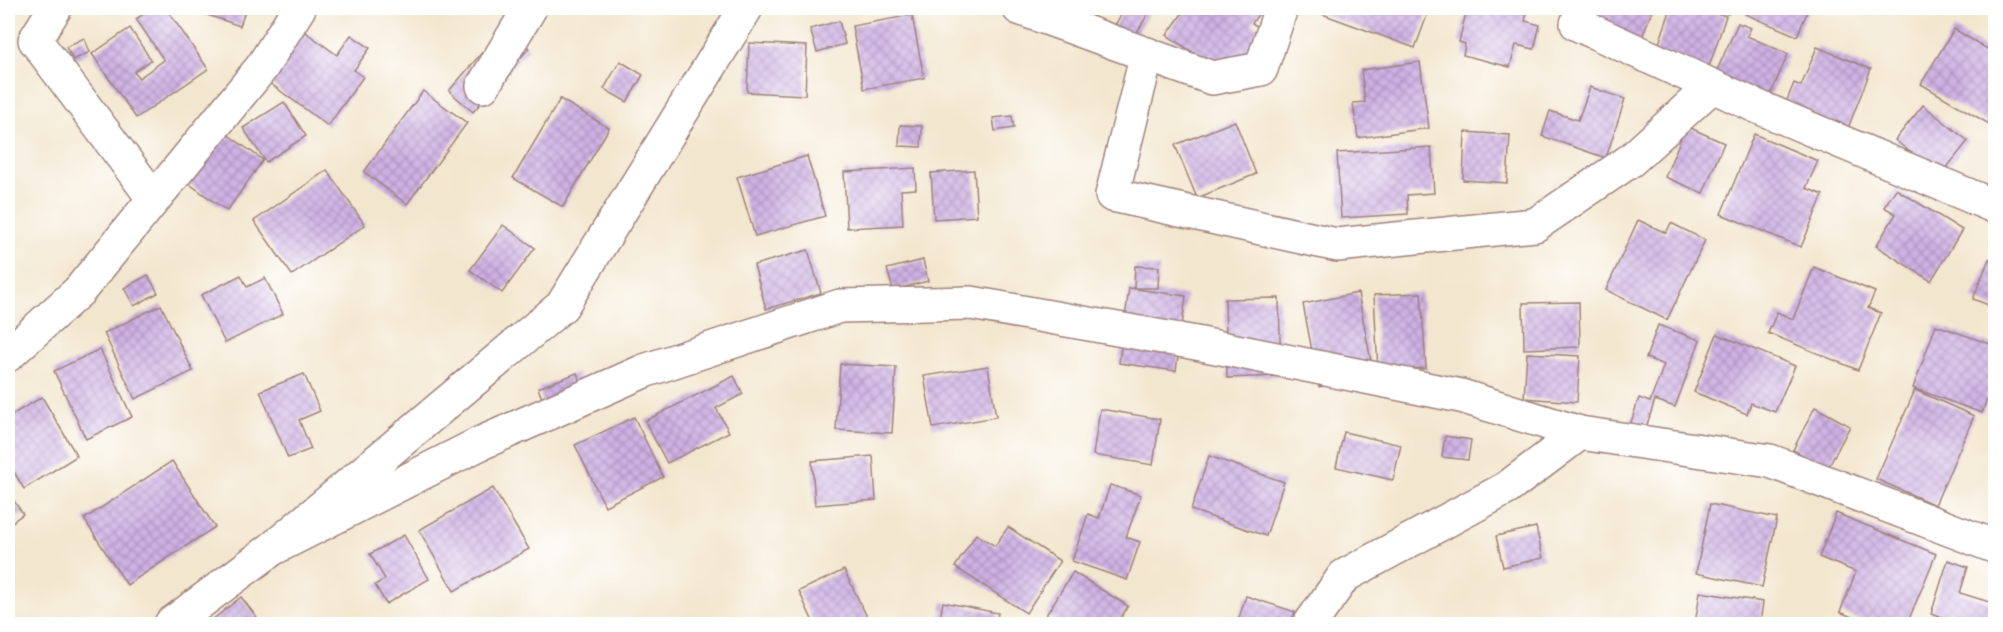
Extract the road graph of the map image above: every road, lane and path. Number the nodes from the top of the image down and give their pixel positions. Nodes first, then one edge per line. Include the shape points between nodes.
1 (55, 8) edge
2 (299, 8) edge
3 (530, 8) edge
4 (746, 8) edge
5 (1019, 8) edge
6 (1281, 8) edge
7 (1582, 8) edge
8 (1147, 54) junction
9 (483, 86) dead end
10 (1713, 86) junction
11 (154, 199) junction
12 (1995, 207) edge
13 (8, 355) edge
14 (1580, 433) junction
15 (1995, 547) edge
16 (272, 549) junction
17 (171, 624) edge
18 (1310, 624) edge

1 - 11 street via 35,40
2 - 11 street via 262,67
3 - 9 street
4 - 16 street via 562,306
5 - 8 street
6 - 8 street via 1261,69 1212,78
7 - 10 street via 1577,24
8 - 10 street via 1112,195 1337,245 1535,225 1631,160
10 - 12 street
11 - 13 street via 79,291
14 - 15 street via 1770,461
14 - 16 street via 1461,396 971,303 840,306 644,370 479,444
14 - 18 street via 1507,488 1344,576
16 - 17 street

